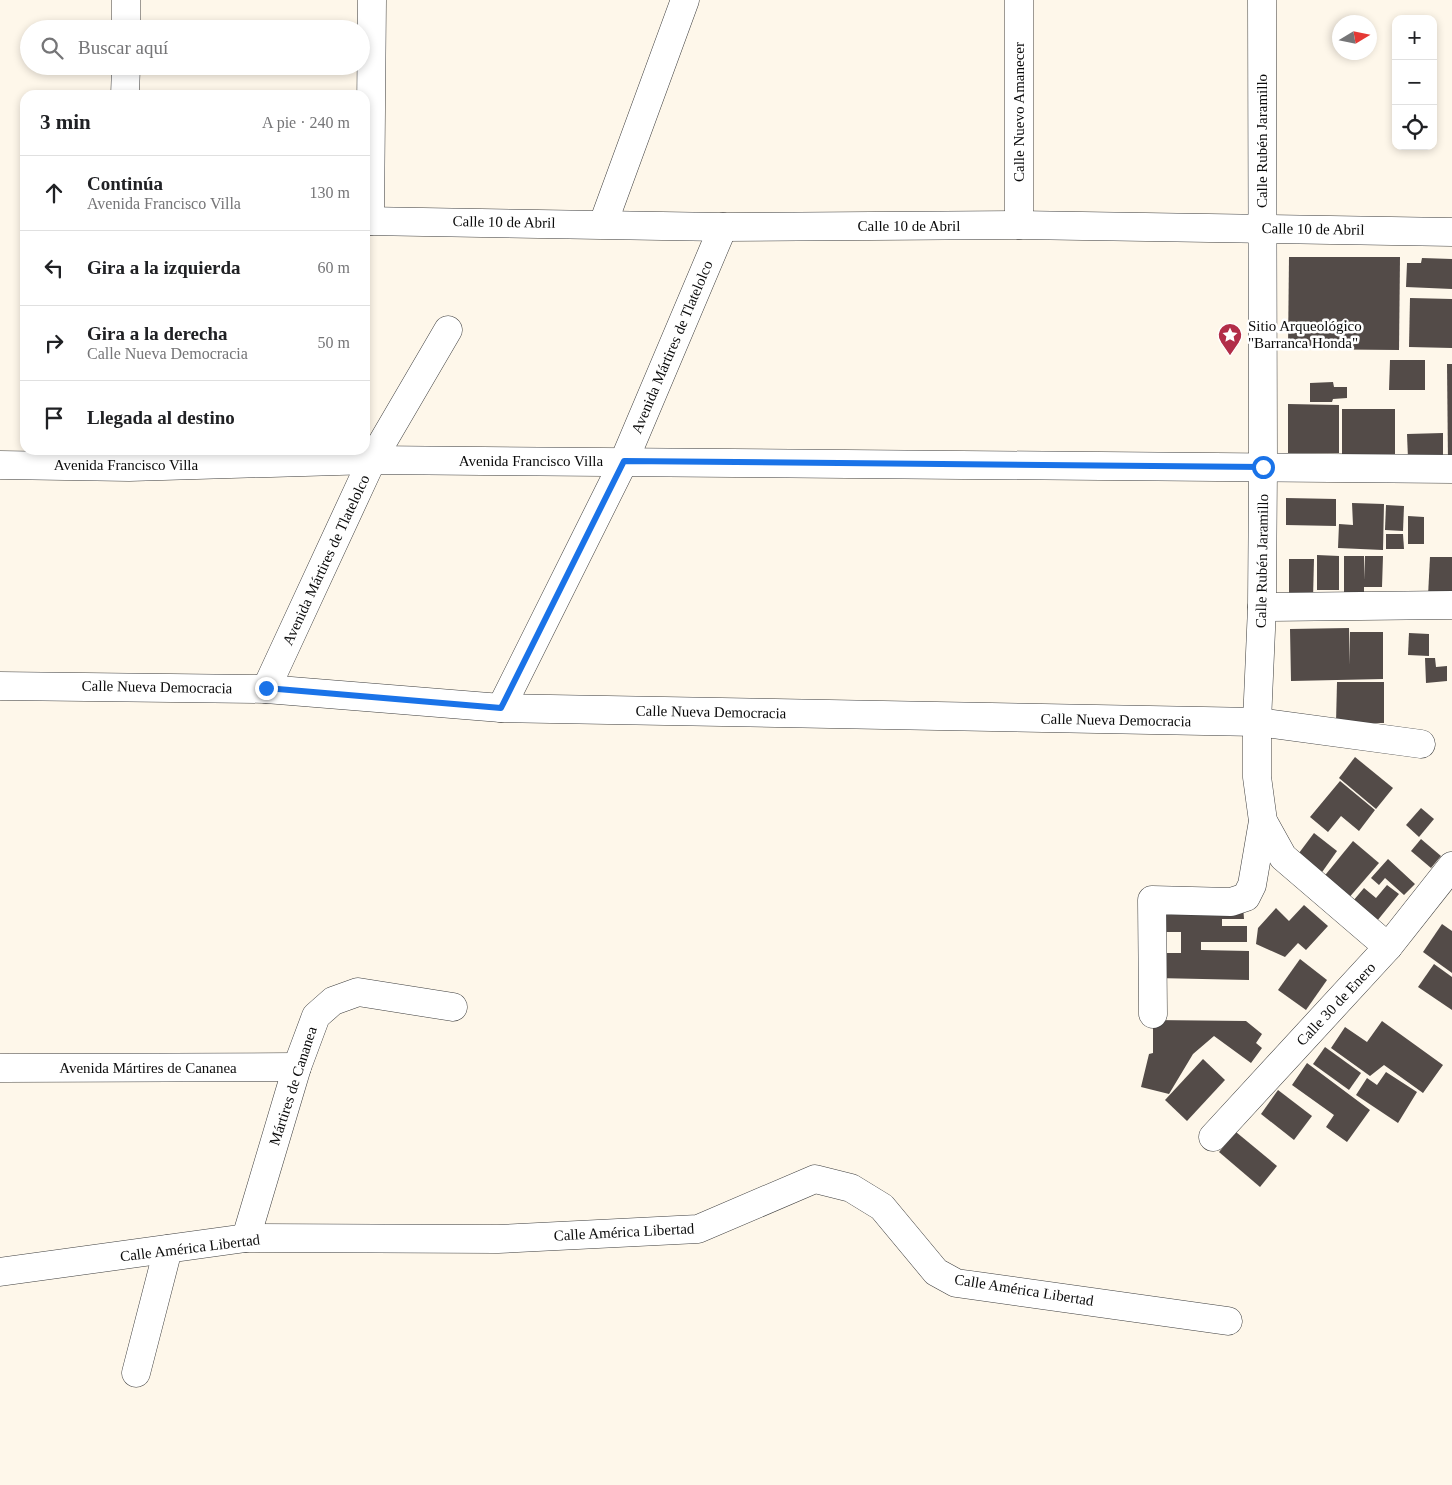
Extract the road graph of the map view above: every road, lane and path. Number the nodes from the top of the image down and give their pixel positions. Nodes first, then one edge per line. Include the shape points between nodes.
1 (126, 0) edge
2 (372, 0) edge
3 (685, 0) edge
4 (1019, 0) edge
5 (1262, 0) edge
6 (126, 20) edge
7 (126, 75) edge
8 (126, 90) edge
9 (370, 110) edge
10 (370, 221) edge
11 (603, 224) junction
12 (1019, 225) junction
13 (723, 227) junction
14 (1262, 227) junction
15 (1452, 232) edge
16 (448, 330) dead end
17 (128, 459) edge
18 (372, 460) junction
19 (624, 461) junction
20 (0, 464) edge
21 (1263, 467) junction
22 (1452, 468) edge
23 (1452, 605) edge
24 (1262, 607) junction
25 (0, 686) edge
26 (266, 688) junction
27 (501, 708) junction
28 (1257, 722) junction
29 (1421, 744) dead end
30 (1263, 822) junction
31 (1452, 866) edge
32 (1388, 947) junction
33 (454, 1007) dead end
34 (1153, 1014) dead end
35 (297, 1067) junction
36 (0, 1068) edge
37 (1214, 1137) dead end
38 (246, 1238) junction
39 (168, 1249) junction
40 (0, 1272) edge
41 (1228, 1321) dead end
42 (136, 1373) dead end

1 - 6 street
2 - 9 street
3 - 11 street
4 - 12 street, Calle Nuevo Amanecer
5 - 14 street, Calle Rubén Jaramillo
7 - 8 street
10 - 11 street, Calle 10 de Abril
11 - 13 street, Calle 10 de Abril
12 - 13 street, Calle 10 de Abril
12 - 14 street, Calle 10 de Abril
13 - 19 street, Avenida Mártires de Tlatelolco
14 - 15 street, Calle 10 de Abril
14 - 21 street, Calle Rubén Jaramillo
16 - 18 street, Avenida Mártires de Tlatelolco
17 - 18 street, Avenida Francisco Villa
17 - 20 street, Avenida Francisco Villa
18 - 19 street, Avenida Francisco Villa
18 - 26 street, Avenida Mártires de Tlatelolco
19 - 21 street, Avenida Francisco Villa
19 - 27 street, Avenida Mártires de Tlatelolco
21 - 22 street, Avenida Francisco Villa
21 - 24 street, Calle Rubén Jaramillo
23 - 24 street
24 - 28 street, Calle Rubén Jaramillo
25 - 26 street, Calle Nueva Democracia
26 - 27 street, Calle Nueva Democracia
27 - 28 street, Calle Nueva Democracia
28 - 29 street, Calle Nueva Democracia
28 - 30 street, Calle Rubén Jaramillo via 1257,777
30 - 32 street, Calle Rubén Jaramillo via 1282,856
30 - 34 street via 1252,885 1246,897 1231,902 1152,900
31 - 32 street, Calle 30 de Enero
32 - 37 street, Calle 30 de Enero
33 - 35 street, Mártires de Cananea via 358,992 333,1001 316,1016
35 - 36 street, Avenida Mártires de Cananea
35 - 38 street, Mártires de Cananea
38 - 39 street, Calle América Libertad
38 - 41 street, Calle América Libertad via 498,1239 698,1229 815,1179 851,1188 882,1207 936,1272 956,1283
39 - 40 street, Calle América Libertad
39 - 42 street

